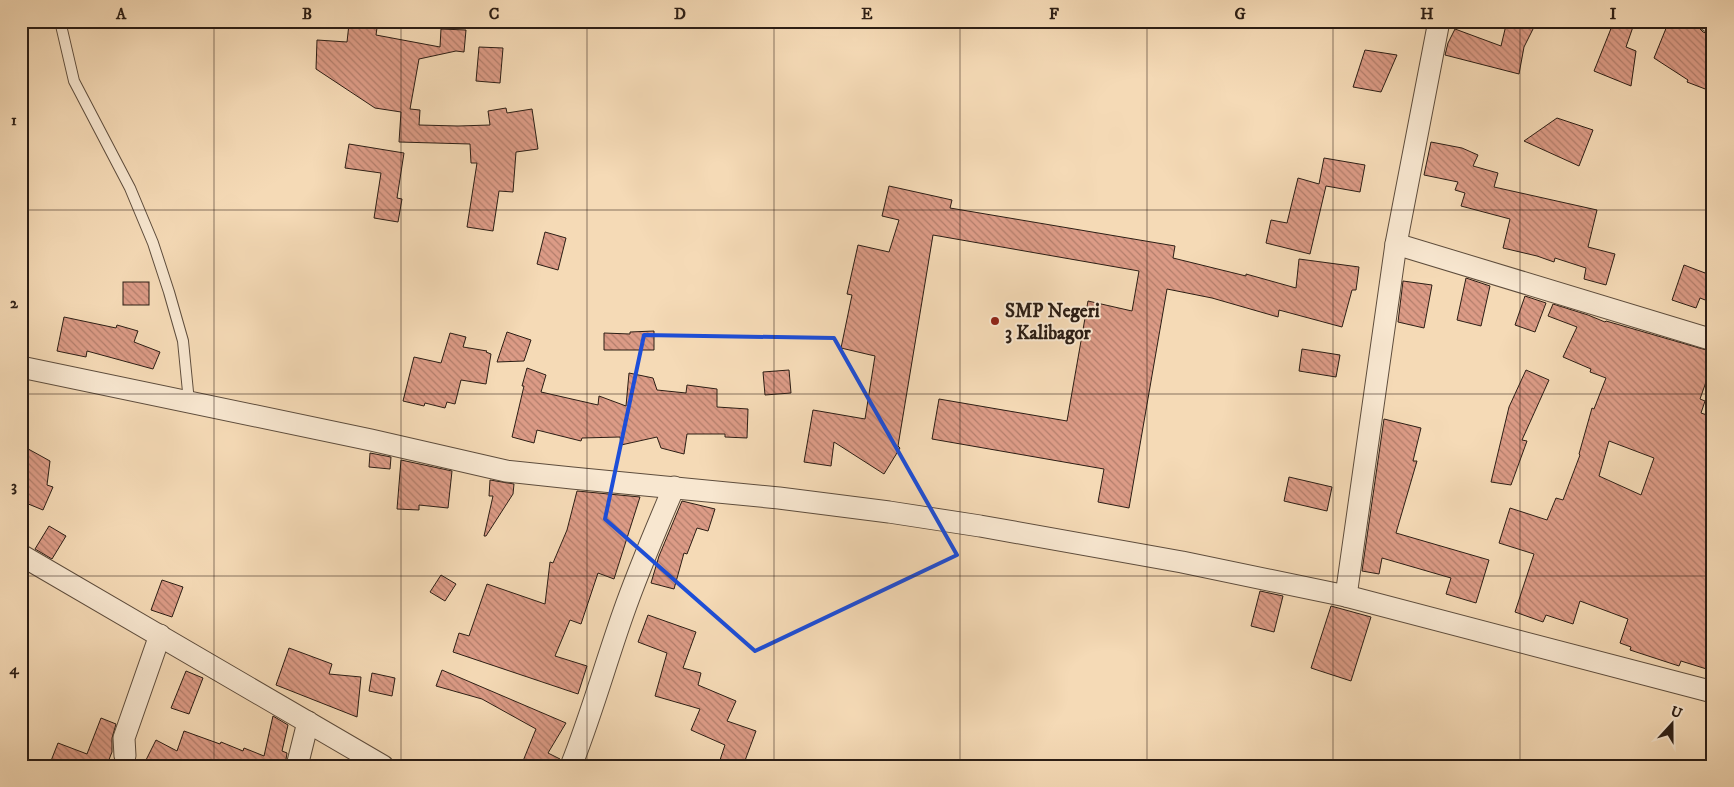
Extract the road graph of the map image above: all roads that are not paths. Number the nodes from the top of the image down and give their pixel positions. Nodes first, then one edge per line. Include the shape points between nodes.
1 (60, 21) edge
2 (1439, 21) edge
3 (1709, 21) edge
4 (1713, 23) edge
5 (1396, 244) junction
6 (1713, 340) edge
7 (21, 367) edge
8 (189, 402) junction
9 (674, 487) junction
10 (21, 555) edge
11 (1346, 596) junction
12 (160, 635) junction
13 (1713, 692) edge
14 (308, 722) junction
15 (126, 756) dead end
16 (297, 766) edge
17 (383, 766) edge
18 (571, 766) edge

1 - 8 lane via 74,81 130,188 156,251 183,341
2 - 5 street
3 - 4 street
5 - 6 street
5 - 11 street
7 - 8 street
8 - 9 street via 506,470
9 - 11 street via 789,499 980,526 1182,562
9 - 18 street via 636,580
10 - 12 street
11 - 13 street
12 - 14 street
12 - 15 street via 124,738
14 - 16 street
14 - 17 street

